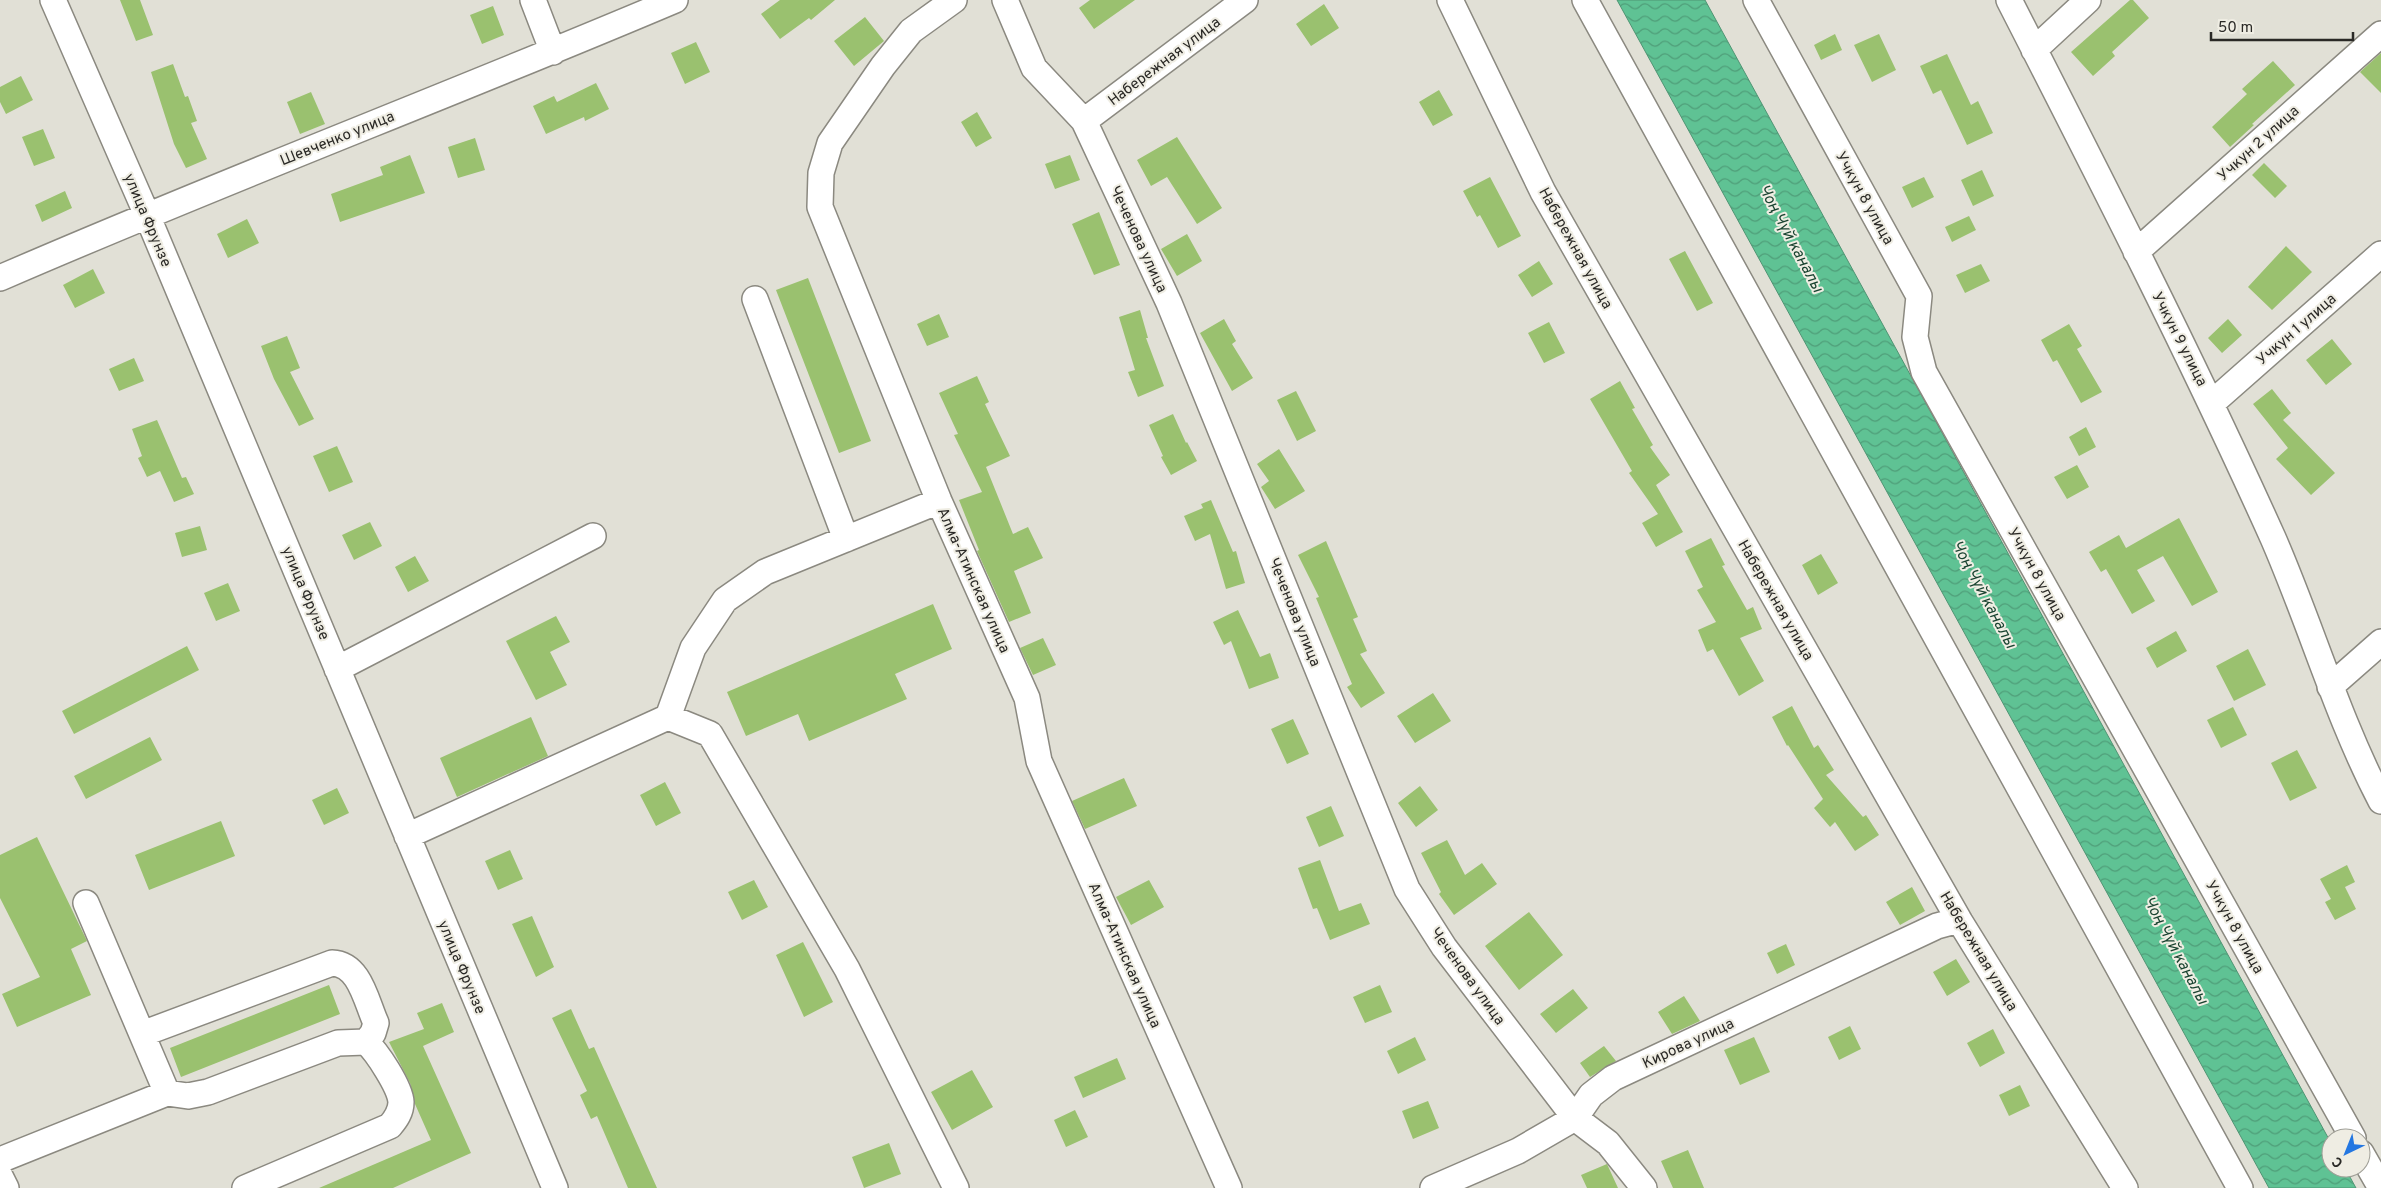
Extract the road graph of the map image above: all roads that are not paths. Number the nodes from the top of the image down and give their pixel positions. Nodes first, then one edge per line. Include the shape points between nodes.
1 (53, 0) edge
2 (532, 0) edge
3 (675, 0) edge
4 (954, 0) edge
5 (1005, 0) edge
6 (1245, 0) edge
7 (1450, 0) edge
8 (1584, 0) edge
9 (1756, 0) edge
10 (2009, 0) edge
11 (2088, 0) edge
12 (2381, 34) edge
13 (2034, 50) junction
14 (553, 52) junction
15 (1084, 121) junction
16 (146, 215) junction
17 (2136, 252) junction
18 (2381, 254) edge
19 (0, 278) edge
20 (756, 299) dead end
21 (2212, 403) junction
22 (939, 501) junction
23 (593, 536) dead end
24 (846, 539) junction
25 (2381, 642) edge
26 (337, 669) junction
27 (2330, 687) junction
28 (668, 717) junction
29 (2381, 801) edge
30 (407, 836) junction
31 (86, 903) dead end
32 (1959, 920) junction
33 (142, 1034) junction
34 (366, 1042) junction
35 (167, 1093) junction
36 (1575, 1118) junction
37 (2347, 1128) edge
38 (0, 1160) edge
39 (2371, 1170) edge
40 (0, 1176) edge
41 (6, 1188) edge
42 (245, 1188) edge
43 (555, 1188) edge
44 (956, 1188) edge
45 (1229, 1188) edge
46 (1433, 1188) edge
47 (1644, 1188) edge
48 (2125, 1188) edge
49 (2240, 1188) edge
50 (2381, 1188) edge

1 - 16 street, улица Фрунзе
2 - 14 street
3 - 14 street, Шевченко улица
4 - 22 street, Алма-Атинская улица via 911,31 883,66 830,144 821,173 820,207
5 - 15 street, Чеченова улица via 1034,68
6 - 15 street, Набережная улица
7 - 32 street, Набережная улица via 1543,192
8 - 49 street
9 - 37 street, Учкун 8 улица via 1919,296 1915,337 1924,372
10 - 13 street, Учкун 9 улица
11 - 13 street
12 - 17 street, Учкун 2 улица
13 - 17 street, Учкун 9 улица
14 - 16 street, Шевченко улица
15 - 36 street, Чеченова улица via 1169,303 1407,889 1444,947
16 - 19 street, Шевченко улица
16 - 26 street, улица Фрунзе
17 - 21 street, Учкун 9 улица
18 - 21 street, Учкун 1 улица
20 - 24 street
21 - 27 street, Учкун 9 улица via 2283,562
22 - 24 street
22 - 45 street, Алма-Атинская улица via 1027,698 1039,761
23 - 26 street
24 - 28 street via 765,572 725,600 693,648
25 - 27 street
26 - 30 street, улица Фрунзе
27 - 29 street, Учкун 9 улица
28 - 30 street
28 - 44 street via 710,734 847,969
30 - 43 street, улица Фрунзе
31 - 33 street
32 - 36 street, Кирова улица via 1936,926 1614,1078 1592,1095
32 - 48 street, Набережная улица
33 - 34 street via 332,963 354,972 376,1023
33 - 35 street
34 - 35 street via 338,1043 208,1092 188,1096
34 - 42 street via 381,1058 401,1101 398,1116 390,1126
35 - 38 street
36 - 46 street, Кирова улица via 1518,1150
36 - 47 street, Чеченова улица via 1608,1143
39 - 50 street
40 - 41 street

